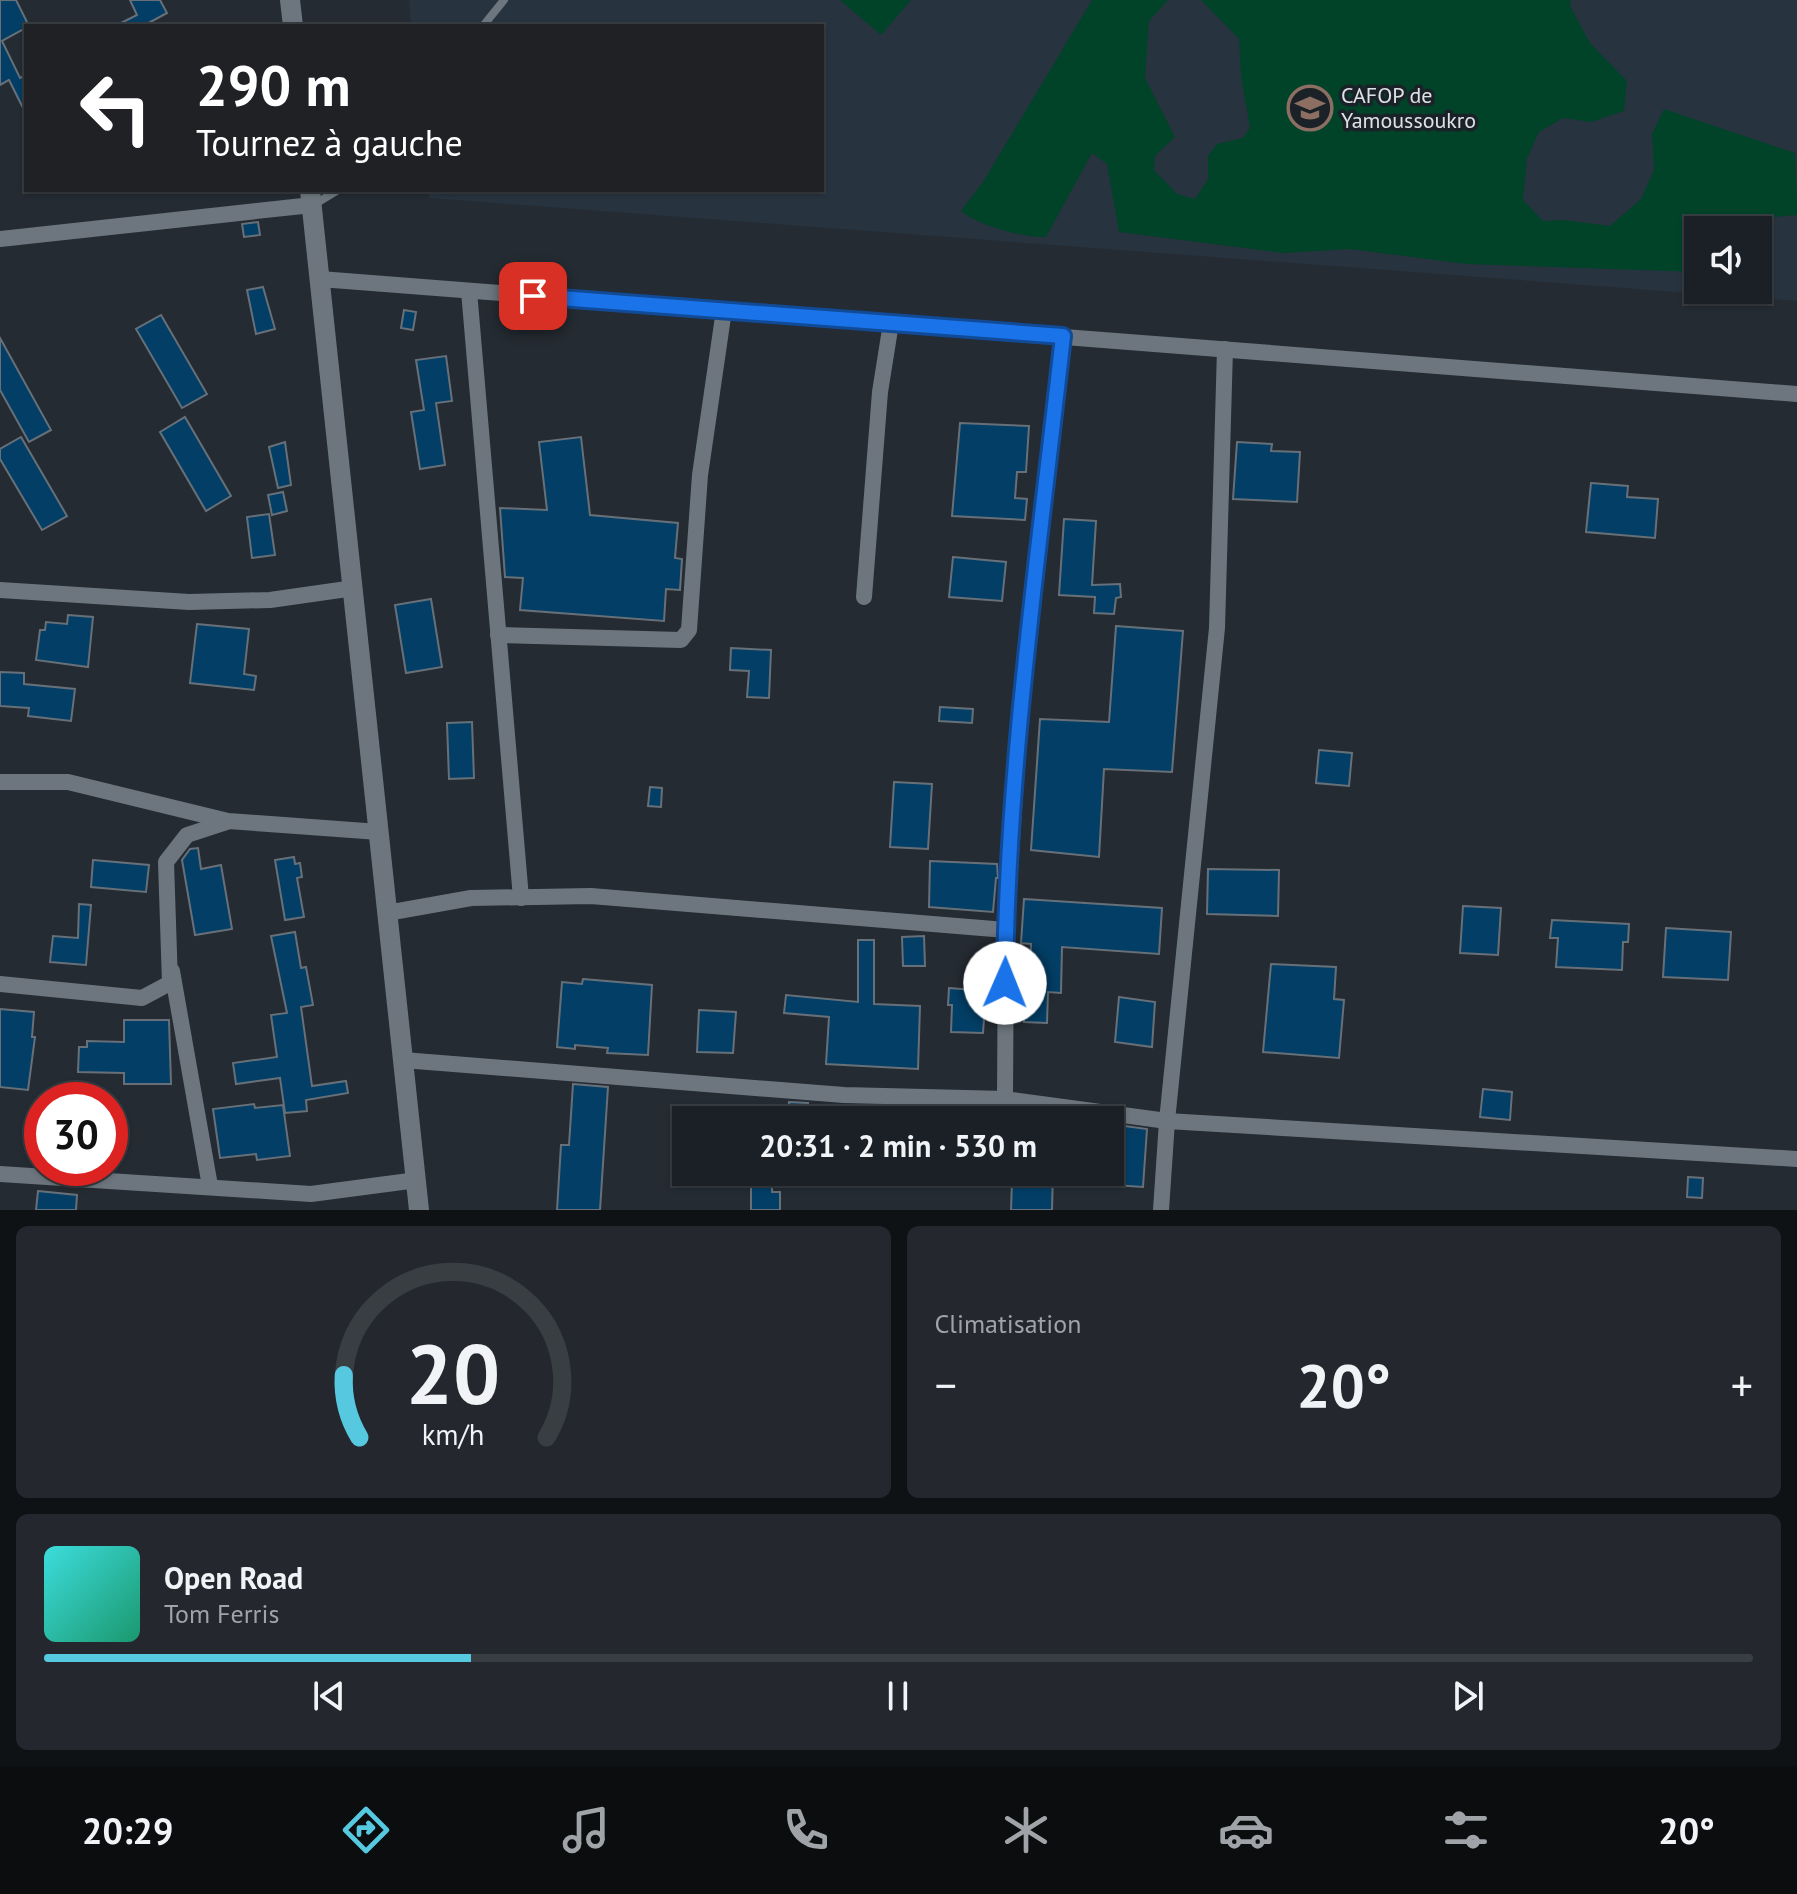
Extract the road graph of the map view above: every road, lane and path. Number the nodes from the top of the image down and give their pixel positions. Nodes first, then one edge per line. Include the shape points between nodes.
1 (290, 0) edge
2 (504, 0) edge
3 (293, 24) edge
4 (485, 24) edge
5 (331, 192) edge
6 (311, 198) edge
7 (0, 239) edge
8 (320, 279) junction
9 (469, 291) junction
10 (724, 310) junction
11 (891, 323) junction
12 (1063, 336) junction
13 (1225, 349) junction
14 (1797, 394) edge
15 (354, 588) junction
16 (0, 590) edge
17 (864, 597) dead end
18 (498, 635) junction
19 (0, 782) edge
20 (228, 821) junction
21 (379, 832) junction
22 (521, 898) junction
23 (387, 913) junction
24 (1006, 930) junction
25 (170, 962) junction
26 (0, 984) edge
27 (403, 1060) junction
28 (1005, 1099) junction
29 (1167, 1121) junction
30 (1797, 1159) edge
31 (0, 1174) edge
32 (417, 1180) junction
33 (210, 1186) junction
34 (419, 1210) edge
35 (1161, 1210) edge

1 - 3 street
2 - 4 lane
5 - 6 lane
6 - 7 street
6 - 8 street
8 - 9 street
8 - 15 street
9 - 10 street
9 - 18 street
10 - 11 street
10 - 18 street via 700,475 689,630 681,640
11 - 12 street
11 - 17 street via 880,392
12 - 13 street
12 - 24 street via 1020,721
13 - 14 street
13 - 29 street via 1217,628
15 - 16 street via 270,600 189,602
15 - 21 street
18 - 22 street
19 - 20 street via 68,782
20 - 21 street
20 - 25 street via 187,835 166,862
21 - 23 street
22 - 23 street via 471,898
22 - 24 street via 591,896
23 - 27 street
24 - 28 street
25 - 26 street via 170,983 142,998
25 - 33 street
27 - 28 street via 844,1095
27 - 32 street
28 - 29 street
29 - 30 street
29 - 35 street
31 - 33 street
32 - 33 street via 311,1194
32 - 34 street

